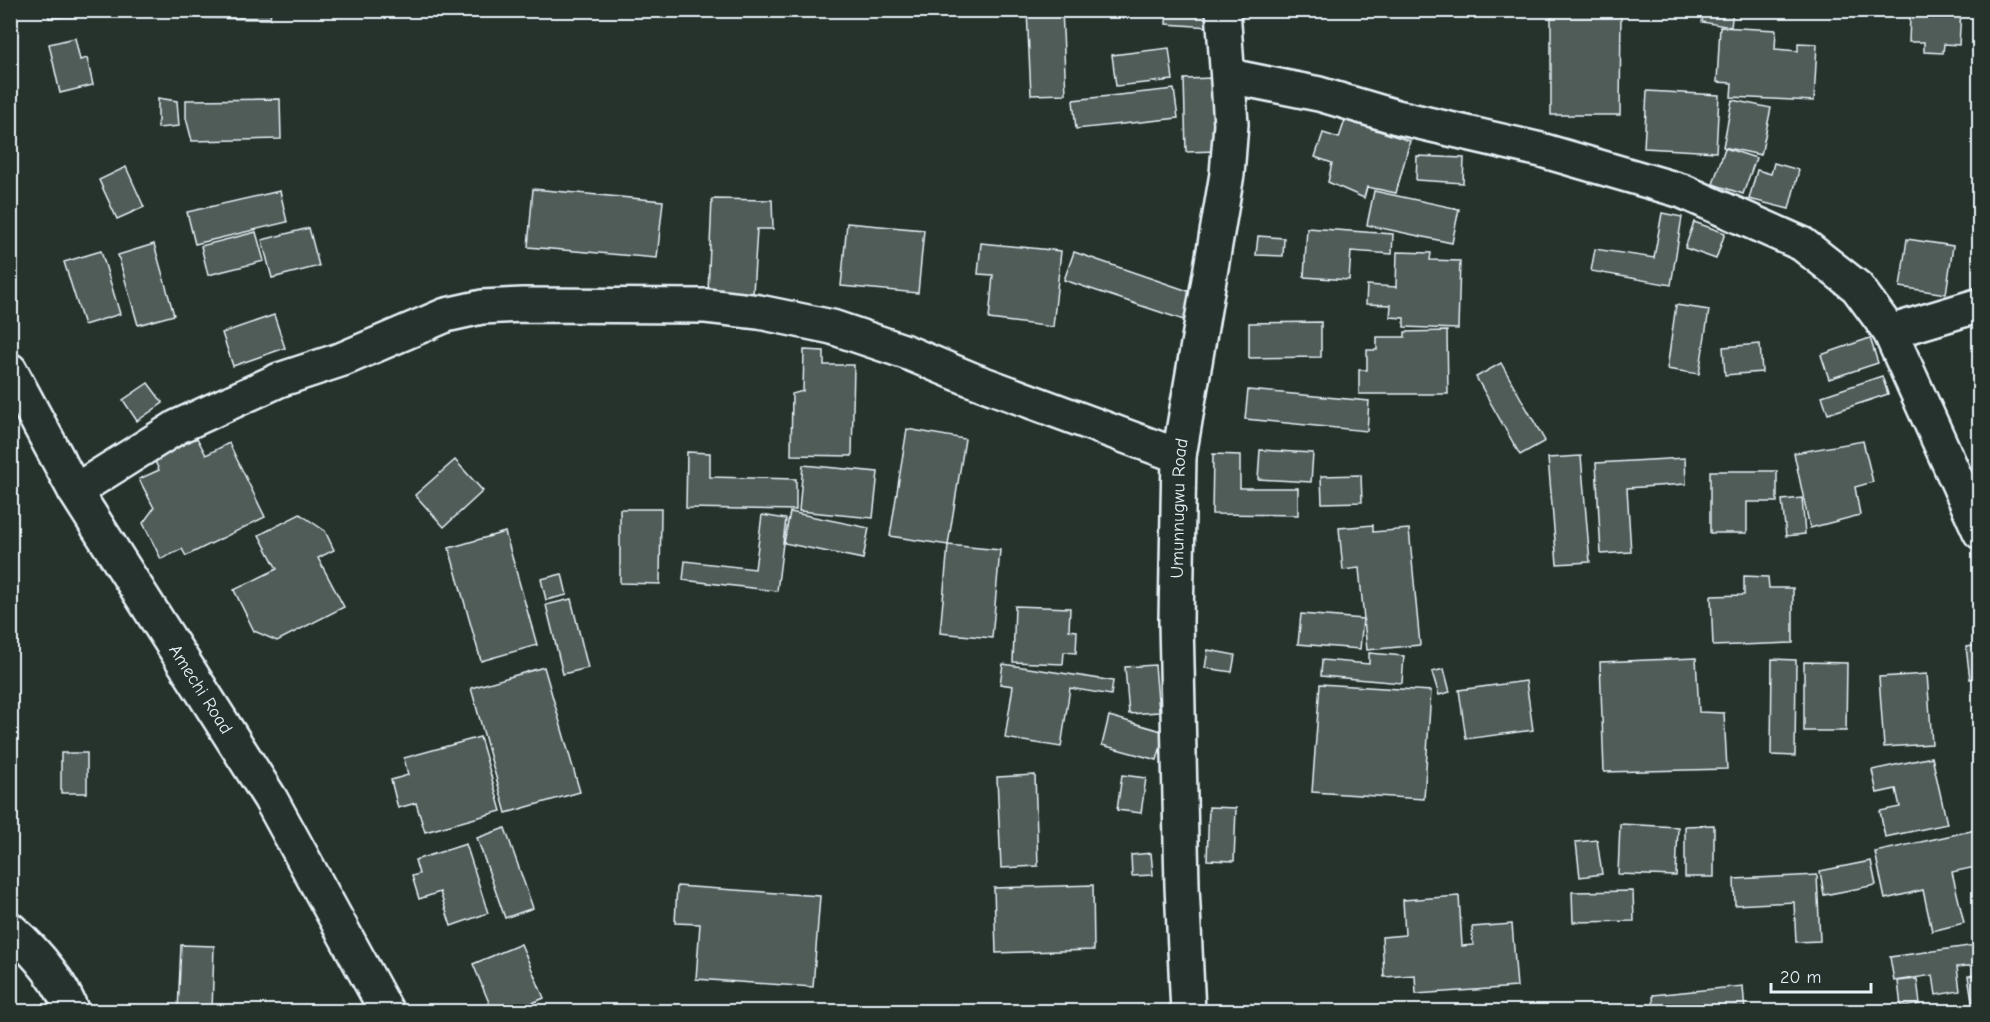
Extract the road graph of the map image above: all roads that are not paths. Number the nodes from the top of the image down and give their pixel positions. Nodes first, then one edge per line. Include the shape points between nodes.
1 (1223, 10) edge
2 (1228, 76) junction
3 (1980, 304) edge
4 (1890, 332) junction
5 (10, 369) edge
6 (1179, 456) junction
7 (75, 491) junction
8 (1980, 532) edge
9 (10, 929) edge
10 (72, 1011) edge
11 (387, 1011) edge
12 (1188, 1011) edge

1 - 2 street, Umunnugwu Road
2 - 4 street via 1318,94 1397,117 1541,150 1682,191 1802,244 1857,288
2 - 6 street, Umunnugwu Road via 1231,124 1227,174
3 - 4 street
4 - 8 street
5 - 7 street, Amechi Road
6 - 7 street via 832,327 706,306 523,305 468,309 446,315 343,359 279,380 177,427
6 - 12 street, Umunnugwu Road via 1176,621
7 - 11 street, Amechi Road via 270,798
9 - 10 street via 30,946 58,983

